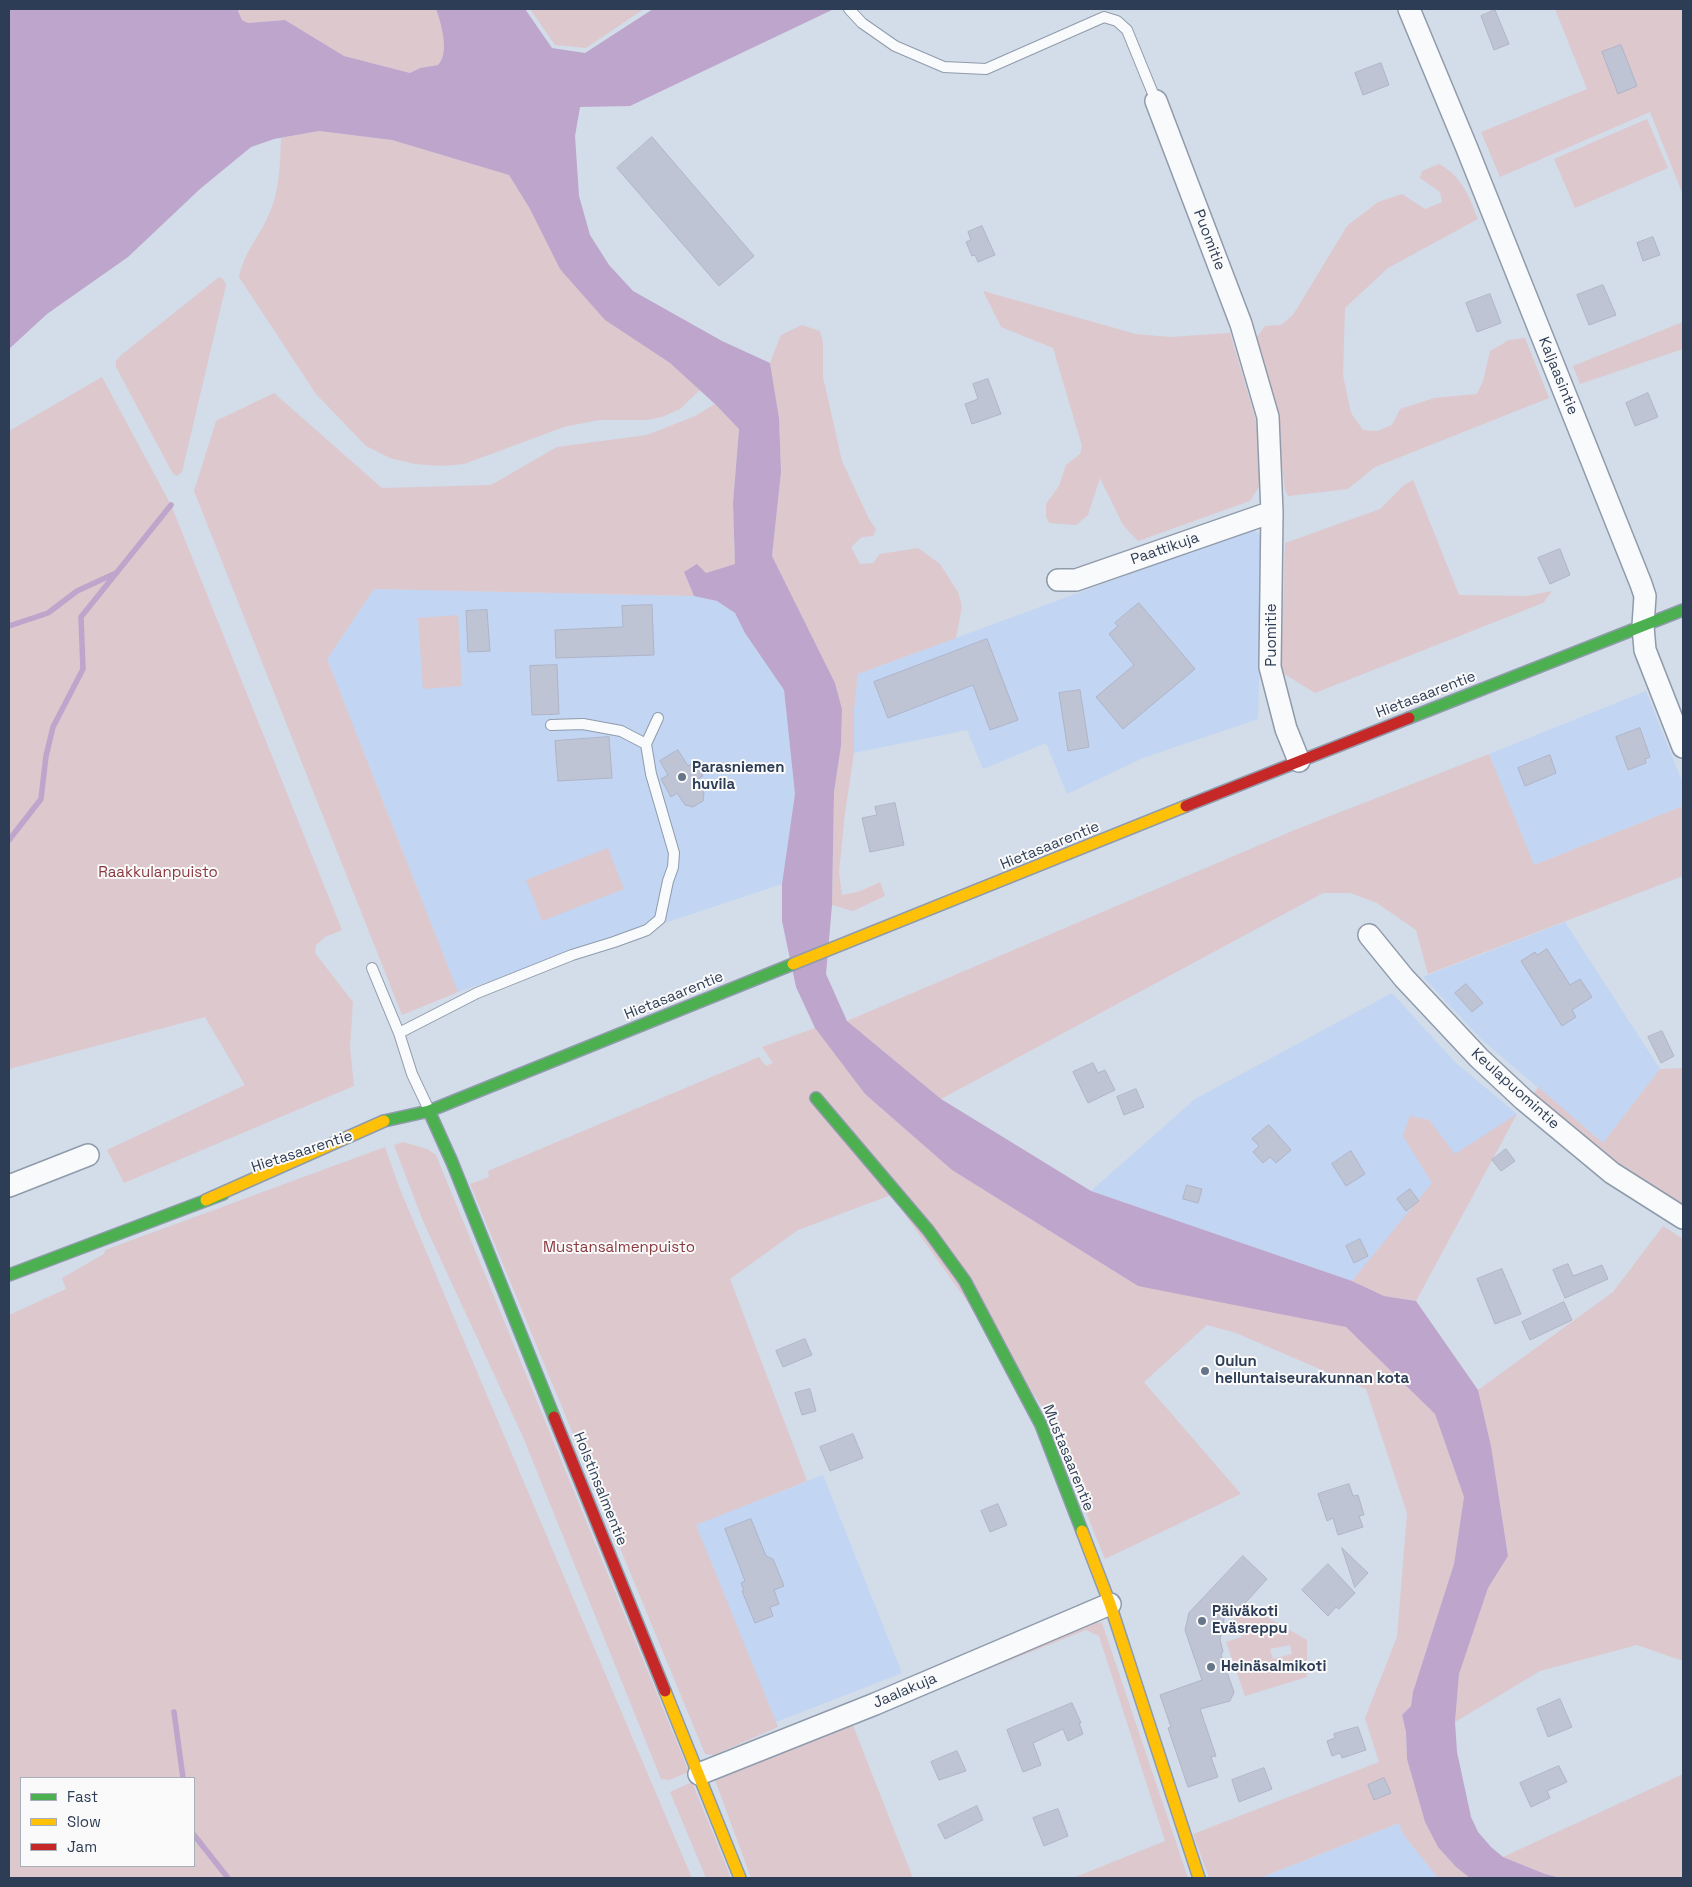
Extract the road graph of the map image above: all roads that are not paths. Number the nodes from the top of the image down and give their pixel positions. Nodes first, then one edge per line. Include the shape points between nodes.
1 (849, 9) edge
2 (1409, 9) edge
3 (1156, 101) joint
4 (1272, 512) junction
5 (1058, 580) dead end
6 (1683, 610) edge
7 (1643, 626) junction
8 (658, 718) dead end
9 (550, 725) dead end
10 (646, 744) junction
11 (1683, 747) edge
12 (1299, 761) junction
13 (1369, 935) dead end
14 (372, 968) dead end
15 (399, 1034) junction
16 (816, 1098) dead end
17 (429, 1111) junction
18 (401, 1130) dead end
19 (88, 1155) dead end
20 (323, 1161) dead end
21 (9, 1186) edge
22 (206, 1200) junction
23 (1683, 1218) edge
24 (9, 1275) edge
25 (1110, 1604) junction
26 (698, 1774) junction
27 (740, 1878) edge
28 (1199, 1878) edge

1 - 3 lane, Puomitie via 862,23 896,46 944,67 986,69 1104,17 1117,21 1127,30
2 - 7 street, Kaljaasintie via 1641,584 1645,596
3 - 4 street, Puomitie via 1241,324 1268,417
4 - 5 street, Paattikuja via 1076,580
4 - 12 street, Puomitie via 1270,667 1286,729
6 - 7 street, Hietasaarentie
7 - 11 street, Kaljaasintie via 1644,650
7 - 12 street, Hietasaarentie
8 - 10 lane
9 - 10 lane via 583,724 621,731
10 - 15 lane via 651,774 674,852 660,919 647,930 572,955 477,993
12 - 17 street, Hietasaarentie
13 - 23 street, Keulapuomintie via 1404,978 1479,1058 1524,1100 1612,1173
14 - 15 lane
15 - 17 lane
16 - 25 street, Mustasaarentie via 928,1230 965,1281 1041,1425
17 - 18 street, Hietasaarentie
17 - 22 street, Hietasaarentie via 379,1122
17 - 26 street, Holstinsalmentie
19 - 21 street
20 - 22 street, Hietasaarentie
22 - 24 street, Hietasaarentie
25 - 26 street, Jaalakuja via 875,1704
25 - 28 street, Mustasaarentie
26 - 27 street, Holstinsalmentie

